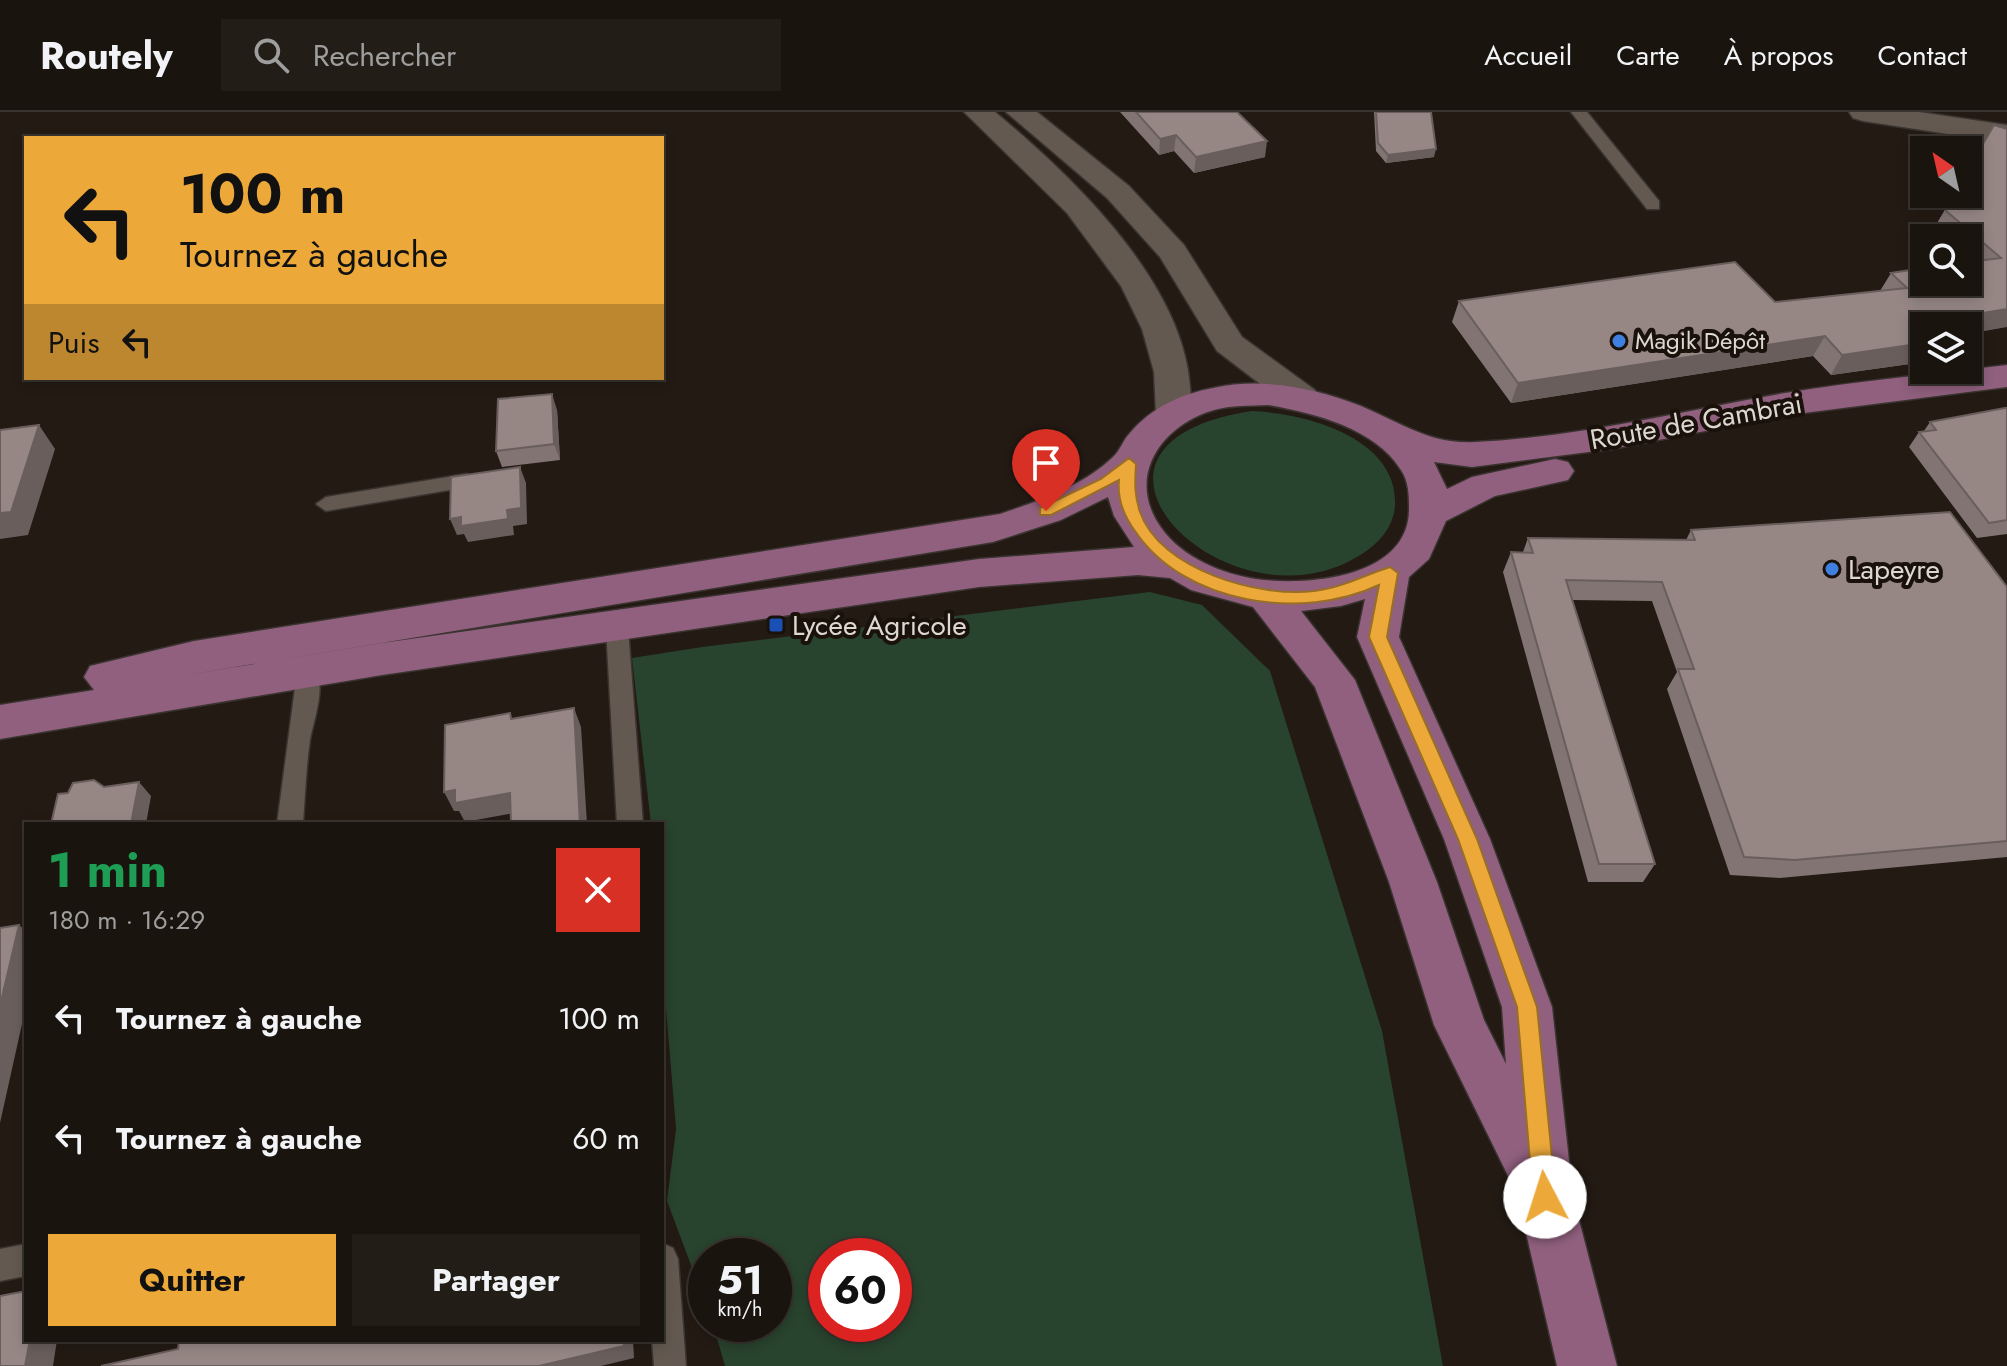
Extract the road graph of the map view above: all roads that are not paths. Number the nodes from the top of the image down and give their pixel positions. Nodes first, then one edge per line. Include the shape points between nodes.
1 (978, 112) edge
2 (1020, 112) edge
3 (1579, 112) edge
4 (1863, 112) edge
5 (2007, 134) edge
6 (1653, 205) dead end
7 (2007, 376) edge
8 (2007, 396) edge
9 (1302, 398) junction
10 (1174, 414) junction
11 (1387, 435) junction
12 (1129, 464) junction
13 (466, 481) edge
14 (326, 504) dead end
15 (1429, 514) junction
16 (1177, 565) junction
17 (1390, 573) junction
18 (1266, 596) junction
19 (617, 628) junction
20 (306, 671) junction
21 (0, 695) edge
22 (0, 722) edge
23 (290, 822) edge
24 (630, 822) edge
25 (1545, 1197) junction
26 (24, 1260) edge
27 (0, 1265) edge
28 (664, 1286) edge
29 (670, 1366) edge
30 (1587, 1366) edge

1 - 10 main road via 1089,218 1142,290 1174,370
2 - 9 main road via 1118,192 1173,252 1229,344
3 - 6 lane
4 - 5 main road
7 - 11 main road, Route de Cambrai via 1788,404 1612,437 1472,455 1419,448
8 - 15 main road, Route de Cambrai via 1531,475 1485,486
9 - 10 main road via 1234,396
9 - 11 main road via 1337,408
10 - 12 main road via 1138,444
11 - 15 main road via 1420,472
12 - 16 main road via 1126,490 1133,516
12 - 21 main road via 1106,482 1028,520 993,529 209,654
13 - 14 lane
15 - 17 main road via 1418,546
16 - 18 main road via 1218,585
16 - 19 main road via 1138,561 979,573
17 - 18 main road via 1355,589 1312,598
17 - 25 main road via 1378,637 1467,839 1527,1007
18 - 25 main road via 1334,680 1413,882 1460,1025
19 - 20 main road
19 - 24 lane
20 - 22 main road
20 - 23 lane via 307,704
25 - 30 main road
26 - 27 lane
28 - 29 lane

